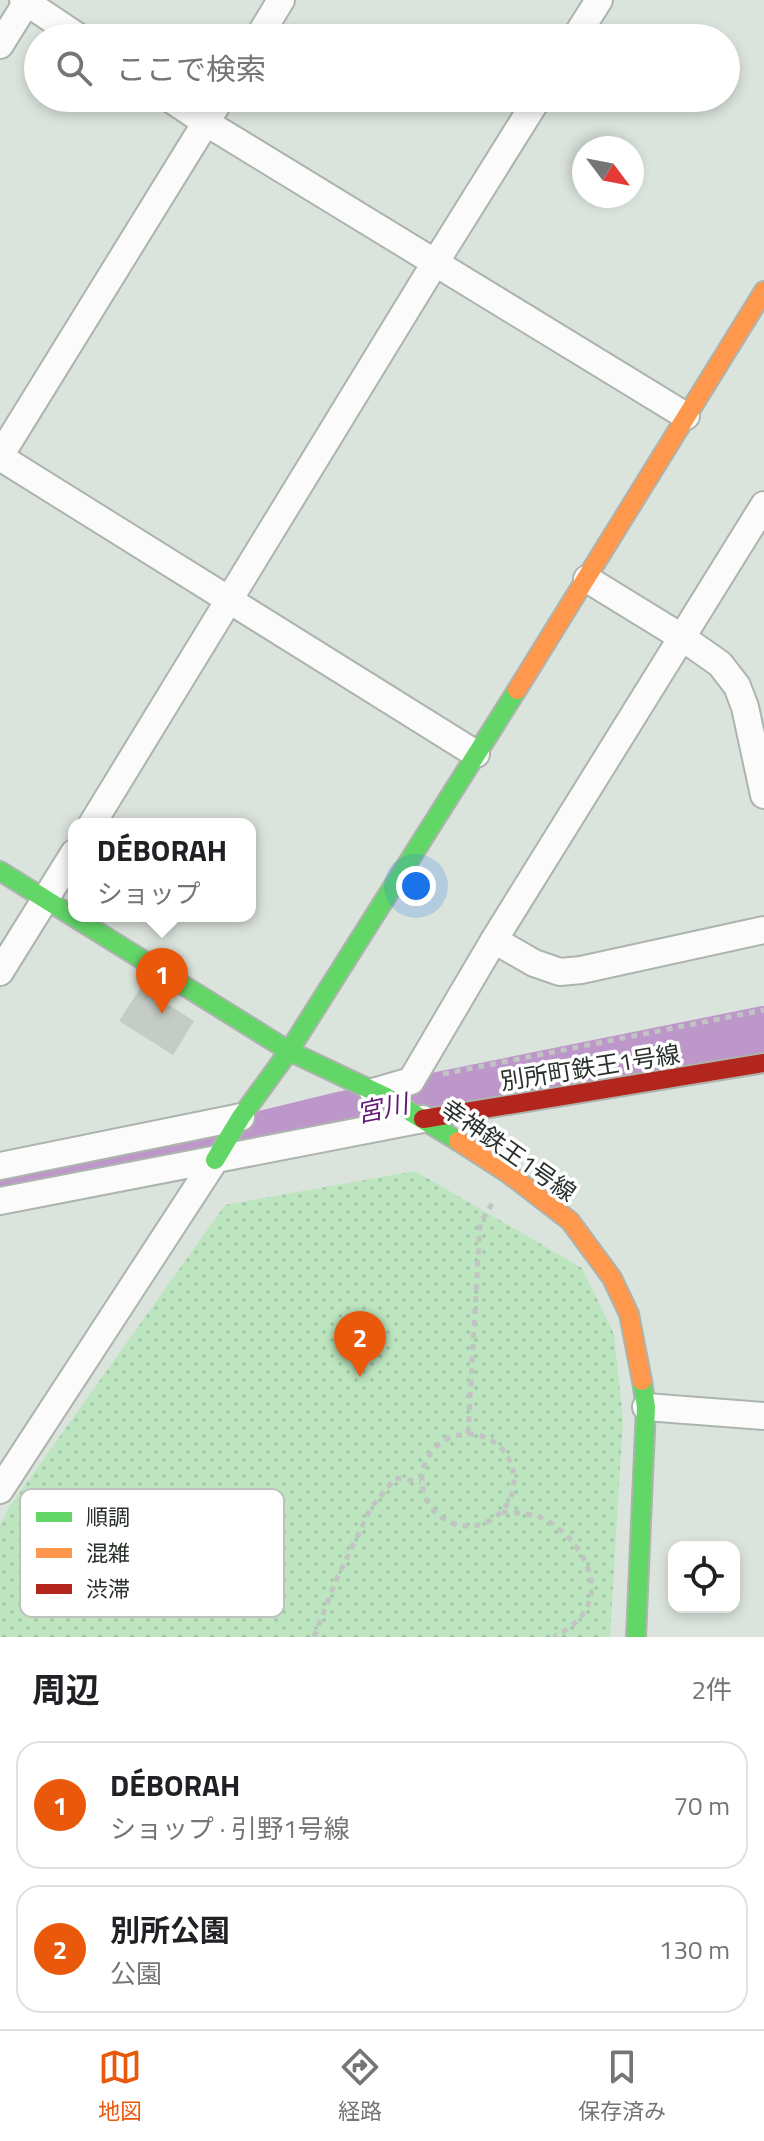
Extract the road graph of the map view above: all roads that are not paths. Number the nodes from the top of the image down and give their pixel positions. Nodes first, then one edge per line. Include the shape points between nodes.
1 (281, 0) edge
2 (599, 0) edge
3 (26, 1) edge
4 (60, 24) edge
5 (266, 24) edge
6 (584, 24) edge
7 (0, 45) edge
8 (190, 112) edge
9 (212, 112) edge
10 (529, 112) edge
11 (205, 122) junction
12 (435, 263) junction
13 (764, 291) edge
14 (686, 416) junction
15 (0, 456) edge
16 (764, 505) edge
17 (587, 579) junction
18 (229, 599) junction
19 (683, 638) junction
20 (476, 754) junction
21 (764, 795) edge
22 (96, 818) edge
23 (68, 863) edge
24 (0, 871) edge
25 (46, 900) junction
26 (68, 914) edge
27 (81, 922) edge
28 (764, 930) edge
29 (494, 940) junction
30 (0, 972) edge
31 (289, 1051) junction
32 (764, 1063) edge
33 (379, 1095) junction
34 (416, 1115) junction
35 (240, 1118) junction
36 (216, 1159) junction
37 (0, 1166) edge
38 (0, 1201) edge
39 (646, 1407) junction
40 (764, 1416) edge
41 (0, 1490) edge
42 (636, 1637) edge

1 - 5 street
2 - 6 street
3 - 4 street
3 - 7 street
8 - 11 street
9 - 11 street
10 - 12 street
11 - 12 street
11 - 15 street
12 - 14 street
12 - 18 street
13 - 14 street
14 - 17 street
15 - 18 street
16 - 19 street
17 - 19 street
17 - 20 street
18 - 20 street
18 - 22 street
19 - 21 street via 720,664 737,686
19 - 29 street
20 - 31 street
23 - 25 street
24 - 25 street, 幸神鉄王1号線
25 - 26 street, 幸神鉄王1号線
25 - 30 street
27 - 31 street, 幸神鉄王1号線
28 - 29 street via 560,972
29 - 33 street via 411,1081
31 - 33 street, 幸神鉄王1号線
31 - 35 street
32 - 34 street, 別所町鉄王1号線
33 - 34 street, 幸神鉄王1号線
34 - 36 street
34 - 39 street, 幸神鉄王1号線 via 509,1174 570,1221 612,1278 629,1314
35 - 36 street
35 - 37 street
36 - 38 street
36 - 41 street
39 - 40 street
39 - 42 street, 幸神鉄王1号線

